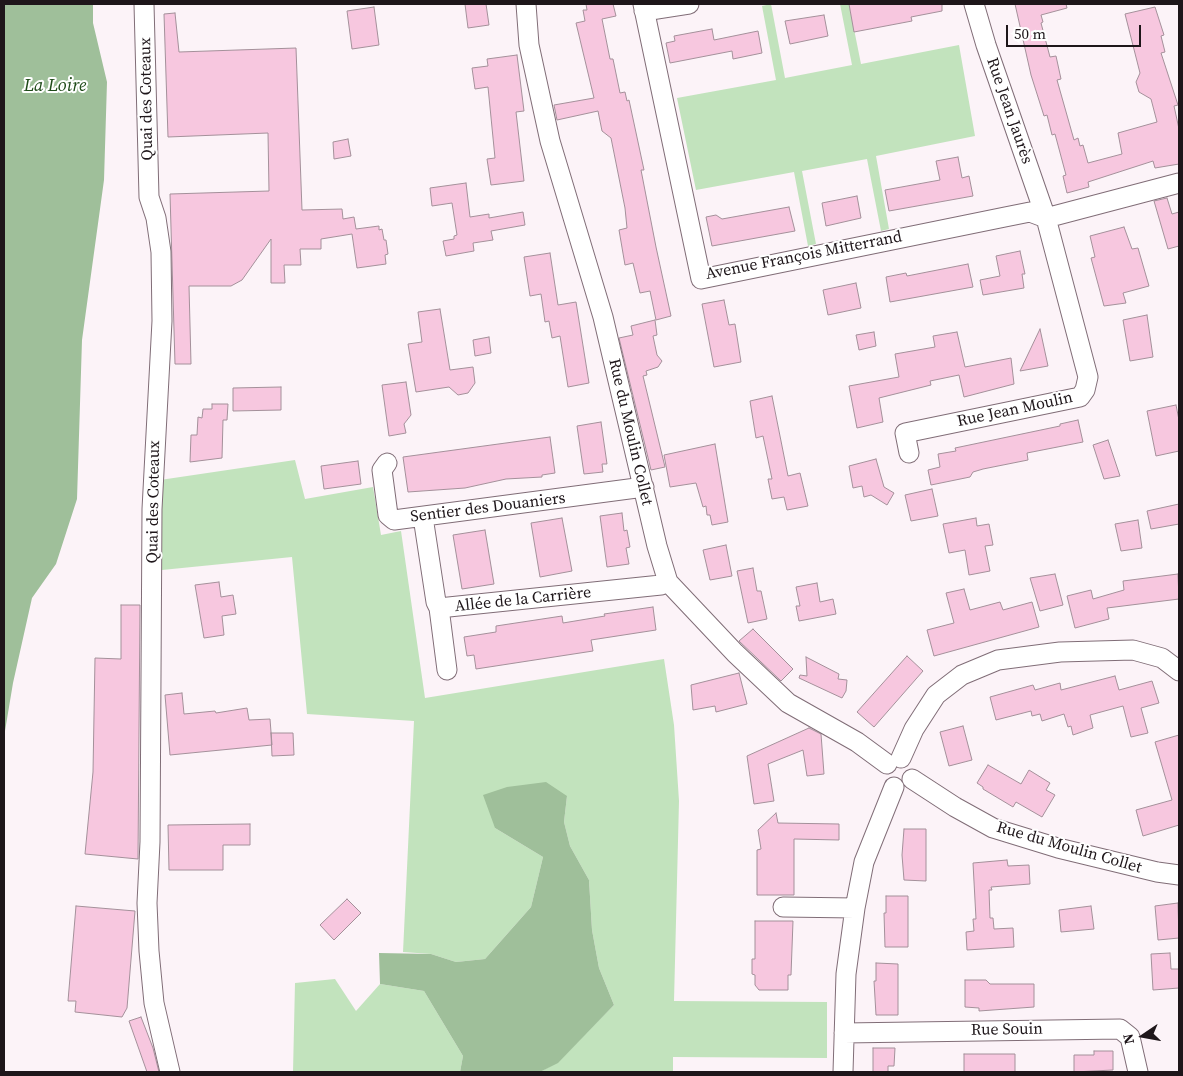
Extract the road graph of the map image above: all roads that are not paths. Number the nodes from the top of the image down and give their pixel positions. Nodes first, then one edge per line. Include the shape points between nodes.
1 (144, 4) edge
2 (526, 4) edge
3 (689, 4) edge
4 (974, 4) edge
5 (643, 8) edge
6 (1179, 183) edge
7 (1046, 218) junction
8 (909, 453) dead end
9 (387, 463) dead end
10 (644, 487) junction
11 (423, 517) junction
12 (668, 582) junction
13 (439, 608) junction
14 (447, 670) dead end
15 (1179, 671) edge
16 (894, 761) junction
17 (912, 779) junction
18 (894, 787) junction
19 (1179, 875) edge
20 (783, 907) dead end
21 (855, 908) junction
22 (844, 1032) junction
23 (170, 1072) edge
24 (843, 1072) edge
25 (1138, 1072) edge

1 - 23 street, Quai des Coteaux via 149,197 161,252 162,321 152,509 151,832 147,903 154,1003
2 - 10 street, Rue du Moulin Collet via 529,45 550,141 603,317
3 - 5 street
4 - 7 street, Rue Jean Jaurès
5 - 7 street, Avenue François Mitterrand via 700,280 1030,212
6 - 7 street, Avenue François Mitterrand
7 - 8 street, Rue Jean Moulin via 1088,377 1085,390 1080,397 905,433
9 - 11 street, Sentier des Douaniers via 382,470 388,515 394,520
10 - 11 street, Sentier des Douaniers
10 - 12 street, Rue du Moulin Collet
11 - 13 street, Allée de la Carrière
12 - 13 street, Allée de la Carrière
12 - 16 street, Rue du Moulin Collet via 734,653 788,703
13 - 14 street
15 - 16 street via 1162,658 1133,650 1060,652 998,660 962,674 936,695
16 - 17 street via 912,766
16 - 18 street via 885,777
17 - 18 street via 906,786
17 - 19 street, Rue du Moulin Collet via 993,828 1058,848
18 - 21 street via 864,862
20 - 21 street
21 - 22 street via 846,974
22 - 24 street
22 - 25 street, Rue Souin via 1120,1029 1130,1038

